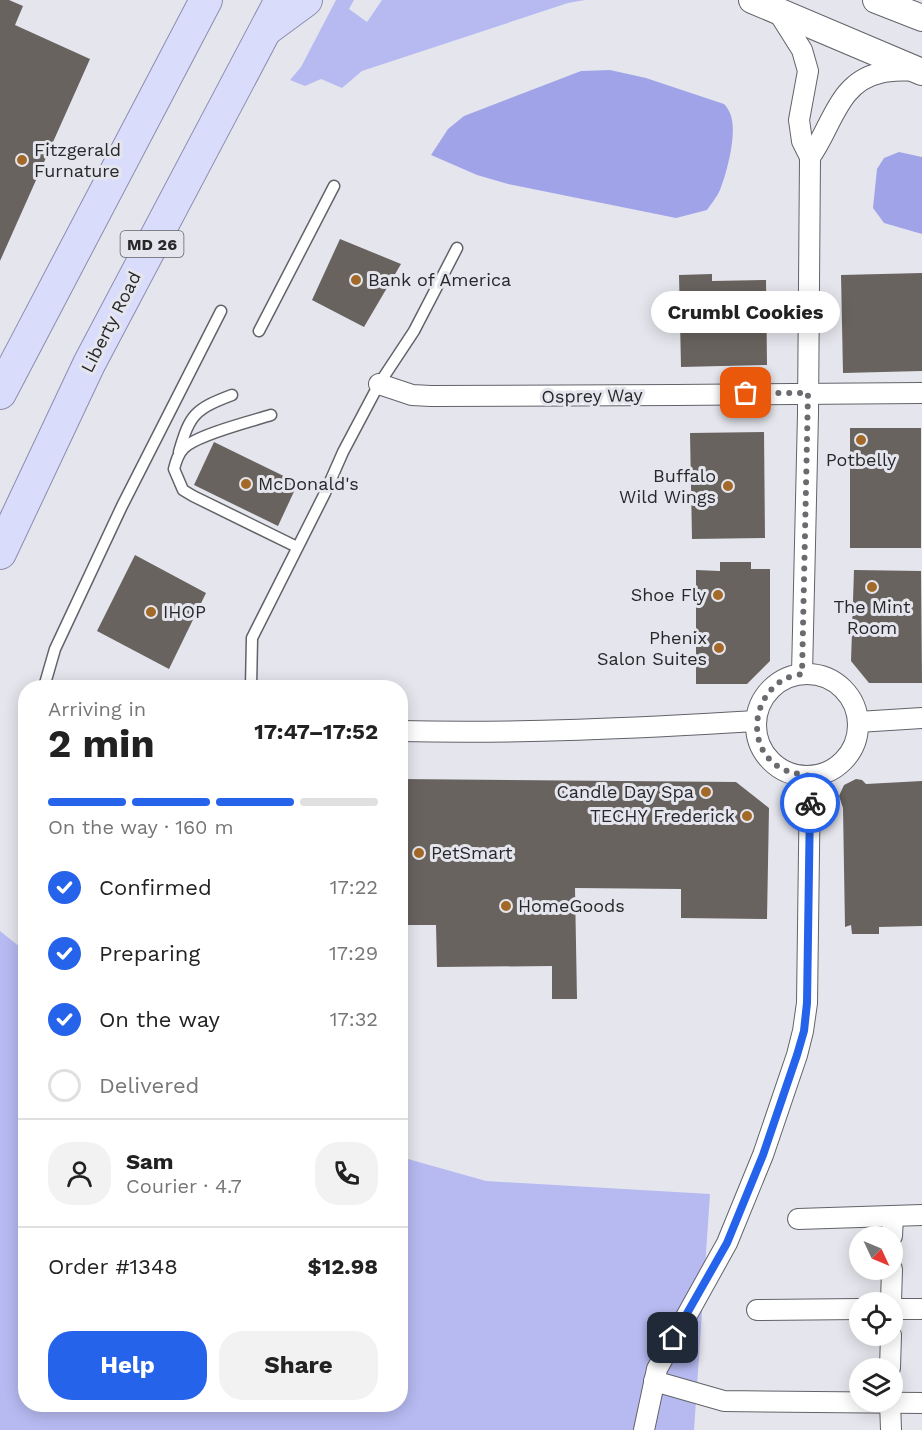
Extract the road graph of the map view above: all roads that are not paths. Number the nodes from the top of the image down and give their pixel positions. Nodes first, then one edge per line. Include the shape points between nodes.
1 (206, 0) edge
2 (281, 0) edge
3 (306, 0) edge
4 (752, 0) edge
5 (876, 0) edge
6 (778, 12) junction
7 (922, 18) edge
8 (265, 30) junction
9 (919, 71) edge
10 (810, 157) junction
11 (334, 186) dead end
12 (457, 248) dead end
13 (221, 312) dead end
14 (260, 331) dead end
15 (379, 384) junction
16 (0, 393) edge
17 (808, 393) junction
18 (922, 393) edge
19 (232, 395) dead end
20 (271, 415) dead end
21 (177, 457) junction
22 (297, 547) junction
23 (0, 553) edge
24 (802, 674) junction
25 (46, 680) edge
26 (251, 680) edge
27 (922, 718) edge
28 (756, 721) junction
29 (858, 722) junction
30 (408, 731) edge
31 (810, 776) junction
32 (922, 1215) edge
33 (893, 1216) junction
34 (798, 1219) dead end
35 (892, 1226) edge
36 (849, 1309) edge
37 (903, 1309) edge
38 (922, 1309) edge
39 (757, 1310) dead end
40 (654, 1381) junction
41 (849, 1402) edge
42 (903, 1402) edge
43 (922, 1403) edge
44 (890, 1412) edge
45 (644, 1430) edge
46 (891, 1430) edge

1 - 16 main road
2 - 8 main road, Liberty Road / MD 26
3 - 8 main road
4 - 6 street
5 - 7 street
6 - 9 street
6 - 10 street via 802,50 808,71 800,120 802,141
8 - 23 main road, Liberty Road / MD 26 via 89,364
9 - 10 street via 881,72 862,78 837,104
10 - 17 street
11 - 14 lane
12 - 15 lane via 414,331
13 - 25 lane via 79,598 55,649
15 - 17 street, Osprey Way via 412,395 431,396
15 - 22 lane
17 - 18 street, Osprey Way
17 - 24 street
19 - 21 lane via 196,413 186,427
20 - 21 lane via 197,440 185,446
21 - 22 lane via 174,469 183,490
22 - 26 lane via 252,638
24 - 28 street via 771,689
24 - 29 street via 834,681 847,692
27 - 29 street
28 - 30 street via 647,728
28 - 31 street via 765,754 793,774
29 - 31 street via 850,753 826,772
31 - 40 street via 804,1031 763,1155 727,1243 681,1322
32 - 33 street
33 - 34 street
33 - 35 street
36 - 39 street
37 - 38 street
40 - 41 street via 724,1401
40 - 45 street
42 - 43 street
44 - 46 street

